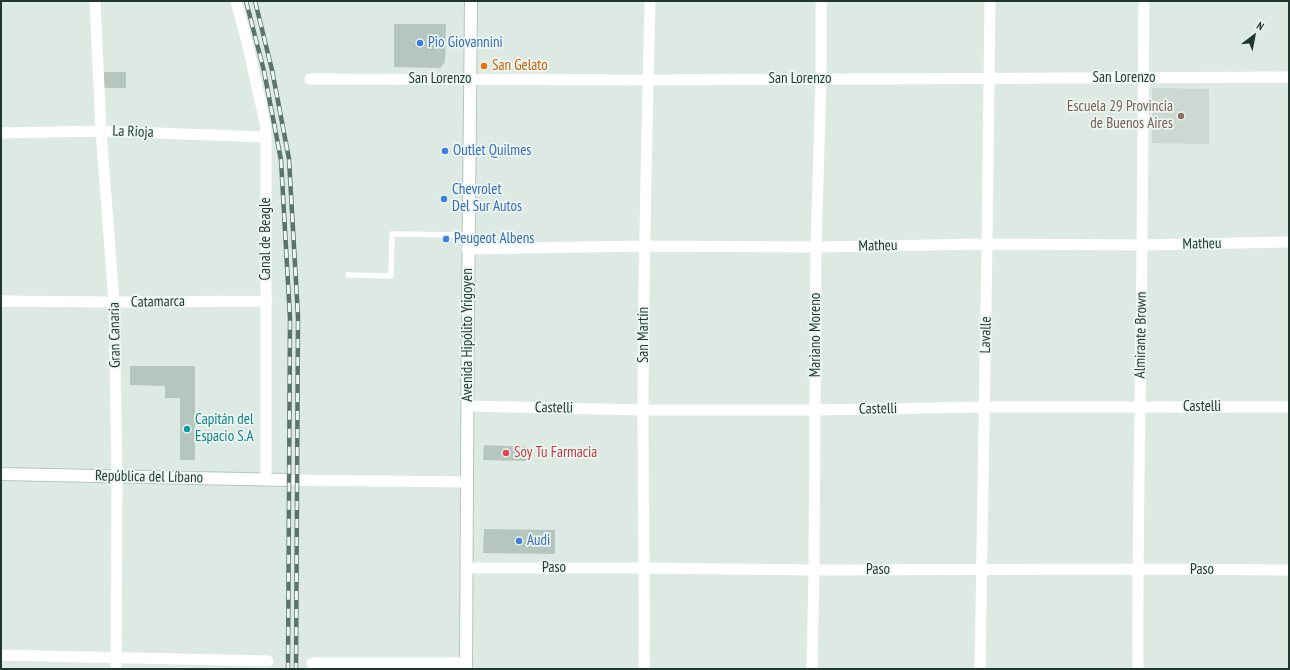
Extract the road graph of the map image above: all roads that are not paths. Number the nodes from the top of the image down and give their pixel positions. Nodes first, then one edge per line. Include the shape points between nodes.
1 (95, 1) edge
2 (236, 1) edge
3 (471, 1) edge
4 (650, 1) edge
5 (821, 1) edge
6 (990, 1) edge
7 (1144, 1) edge
8 (1289, 77) edge
9 (1143, 78) junction
10 (310, 79) dead end
11 (821, 79) junction
12 (990, 79) junction
13 (470, 80) junction
14 (648, 80) junction
15 (101, 131) junction
16 (1, 133) edge
17 (266, 137) junction
18 (468, 235) junction
19 (1289, 242) edge
20 (987, 244) junction
21 (1142, 245) junction
22 (644, 246) junction
23 (816, 247) junction
24 (467, 249) junction
25 (348, 275) dead end
26 (1, 301) edge
27 (267, 301) junction
28 (114, 302) junction
29 (468, 406) junction
30 (984, 407) junction
31 (1140, 407) junction
32 (1289, 407) edge
33 (643, 410) junction
34 (816, 410) junction
35 (1, 474) edge
36 (117, 477) junction
37 (266, 480) junction
38 (293, 480) joint
39 (467, 482) junction
40 (467, 568) junction
41 (645, 568) junction
42 (1138, 569) junction
43 (814, 570) junction
44 (1289, 570) edge
45 (981, 571) junction
46 (1, 655) edge
47 (268, 661) dead end
48 (116, 663) edge
49 (312, 663) dead end
50 (466, 666) edge
51 (644, 669) edge
52 (812, 669) edge
53 (980, 669) edge
54 (1138, 669) edge

1 - 15 street, Gran Canaria
2 - 17 street, Canal de Beagle via 265,122
3 - 13 main road, Avenida Hipólito Yrigoyen
4 - 14 street, San Martín
5 - 11 street, Mariano Moreno
6 - 12 street, Lavalle
7 - 9 street, Almirante Brown
8 - 9 street, San Lorenzo
9 - 12 street, San Lorenzo
9 - 21 street, Almirante Brown
10 - 13 street, San Lorenzo
11 - 12 street, San Lorenzo
11 - 14 street, San Lorenzo
11 - 23 street, Mariano Moreno
12 - 20 street, Lavalle
13 - 14 street, San Lorenzo
13 - 18 main road, Avenida Hipólito Yrigoyen
14 - 22 street, San Martín
15 - 16 street, La Rioja
15 - 17 street, La Rioja
15 - 28 street, Gran Canaria
17 - 27 street, Canal de Beagle
18 - 24 main road, Avenida Hipólito Yrigoyen
18 - 25 lane via 392,234 390,276
19 - 21 street, Matheu
20 - 21 street, Matheu
20 - 23 street, Matheu
20 - 30 street, Lavalle
21 - 31 street, Almirante Brown
22 - 23 street, Matheu
22 - 24 street, Matheu
22 - 33 street, San Martín
23 - 34 street, Mariano Moreno
24 - 29 main road, Avenida Hipólito Yrigoyen
26 - 28 street, Catamarca
27 - 28 street, Catamarca
27 - 37 street, Canal de Beagle
28 - 36 street, Gran Canaria
29 - 33 street, Castelli
29 - 39 main road, Avenida Hipólito Yrigoyen
30 - 31 street, Castelli
30 - 34 street, Castelli
30 - 45 street, Lavalle
31 - 32 street, Castelli
31 - 42 street, Almirante Brown
33 - 34 street, Castelli
33 - 41 street, San Martín
34 - 43 street, Mariano Moreno
35 - 36 main road, República del Líbano
36 - 37 main road, República del Líbano
36 - 48 street, Gran Canaria
37 - 38 main road, República del Líbano
38 - 39 street
39 - 40 main road, Avenida Hipólito Yrigoyen
40 - 41 street, Paso
40 - 50 main road, Avenida Hipólito Yrigoyen
41 - 43 street, Paso
41 - 51 street, San Martín
42 - 44 street, Paso
42 - 45 street, Paso
42 - 54 street, Almirante Brown
43 - 45 street, Paso
43 - 52 street, Mariano Moreno
45 - 53 street, Lavalle
46 - 48 street
47 - 48 street
49 - 50 street

